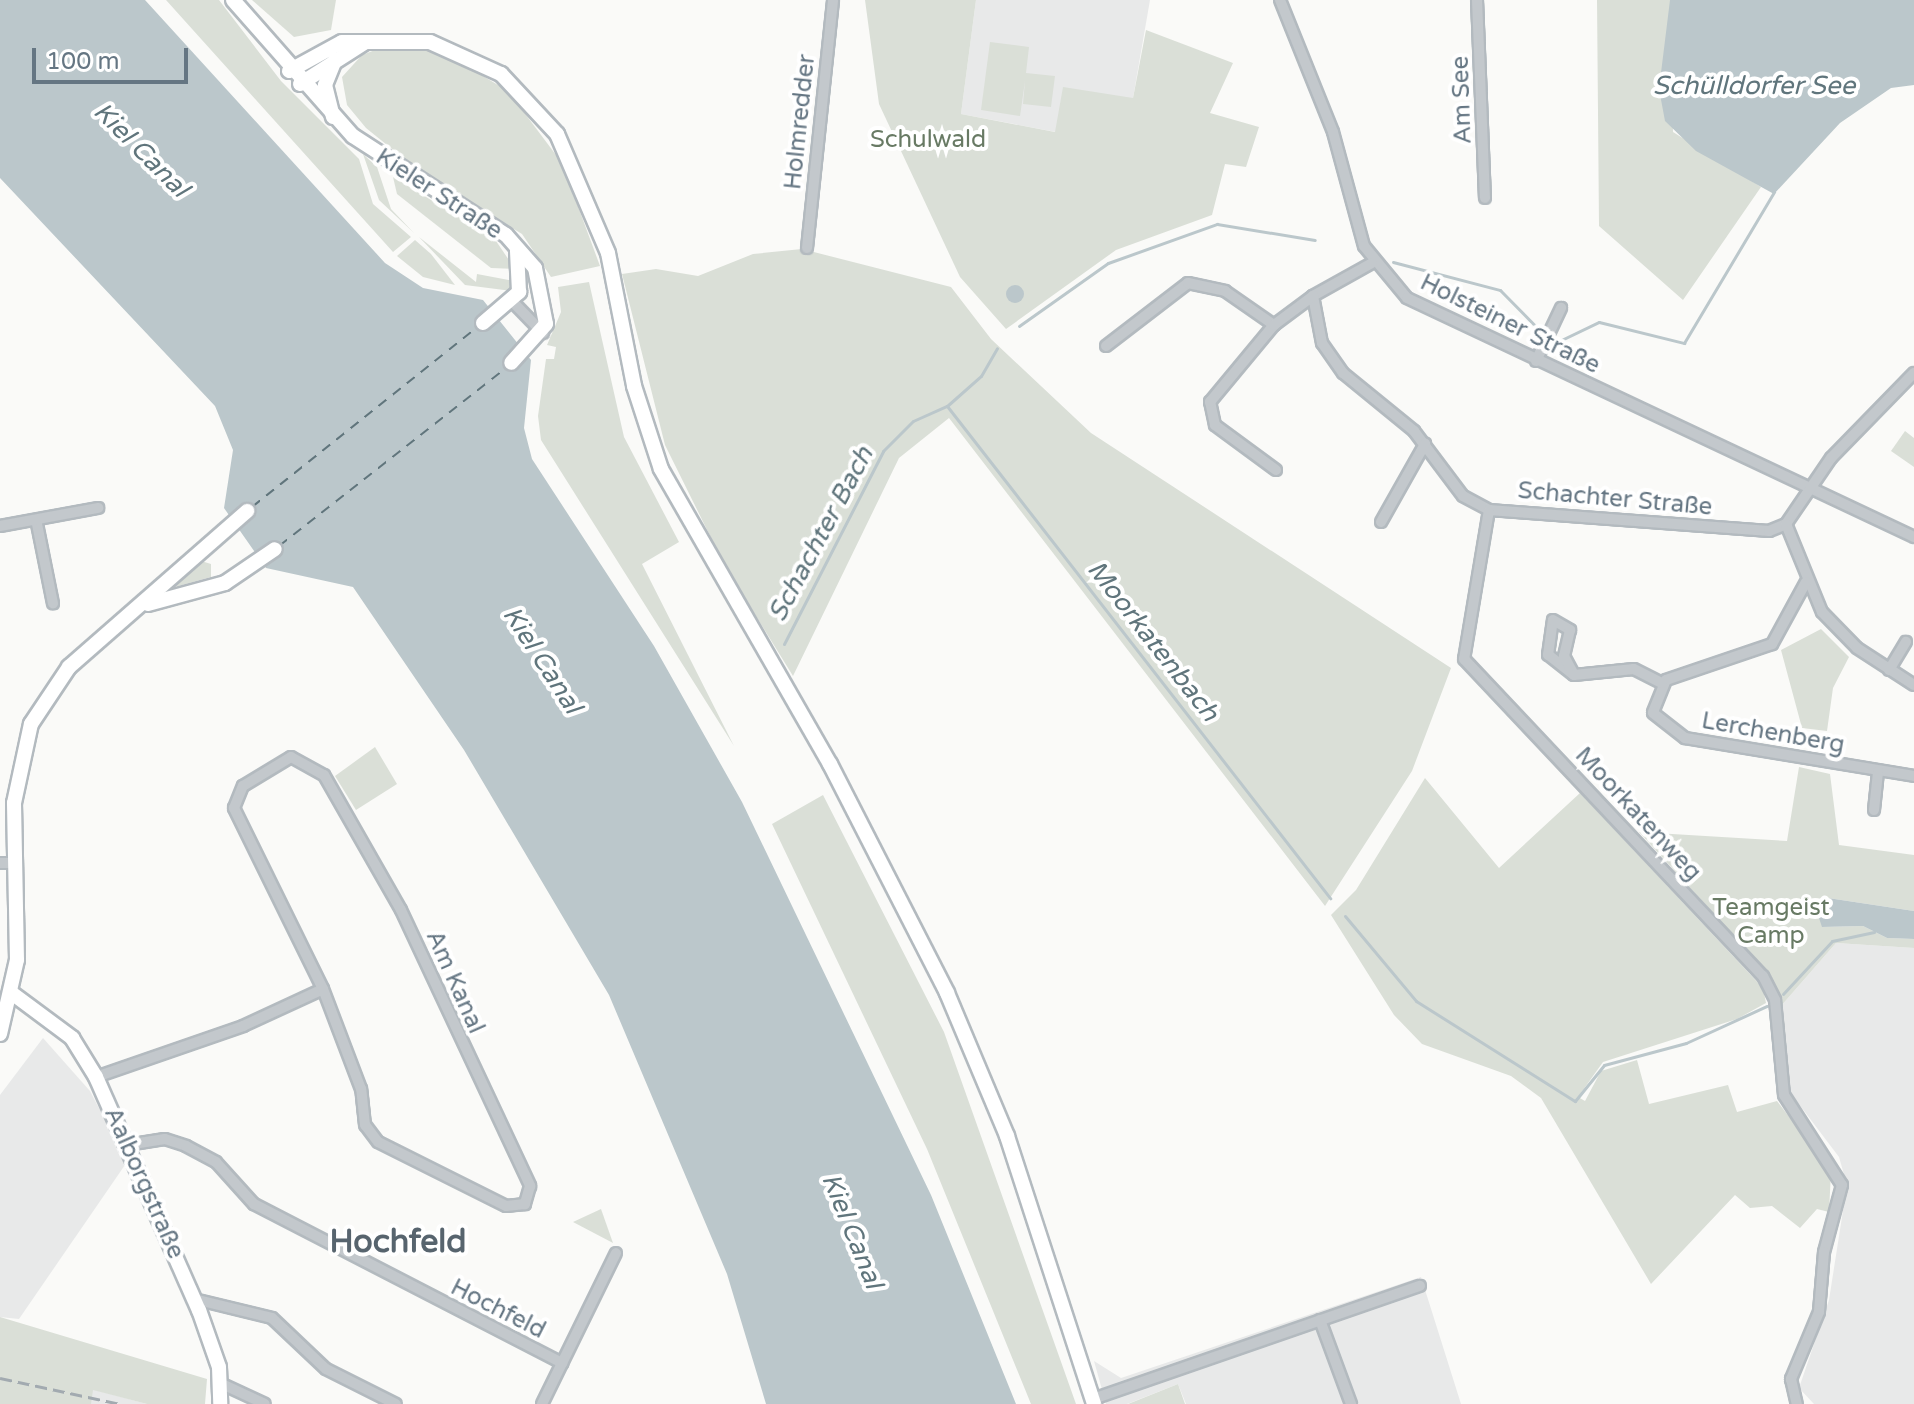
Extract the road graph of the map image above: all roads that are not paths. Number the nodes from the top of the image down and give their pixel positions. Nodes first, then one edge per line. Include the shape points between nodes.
1 (233, 0) edge
2 (833, 0) edge
3 (1280, 0) edge
4 (1477, 0) edge
5 (371, 39) junction
6 (335, 59) junction
7 (289, 71) junction
8 (300, 84) junction
9 (333, 117) junction
10 (1485, 198) dead end
11 (516, 247) junction
12 (807, 248) dead end
13 (1372, 263) junction
14 (1313, 296) junction
15 (511, 300) junction
16 (1561, 308) dead end
17 (483, 323) dead end
18 (1274, 325) junction
19 (543, 333) junction
20 (1106, 346) dead end
21 (1536, 361) junction
22 (511, 363) dead end
23 (1914, 373) edge
24 (1425, 444) junction
25 (1276, 470) dead end
26 (1807, 486) junction
27 (98, 508) dead end
28 (1489, 510) junction
29 (247, 511) dead end
30 (1381, 522) dead end
31 (37, 524) junction
32 (1786, 524) junction
33 (0, 526) edge
34 (1914, 537) edge
35 (275, 549) dead end
36 (1806, 582) junction
37 (53, 603) dead end
38 (148, 604) junction
39 (1906, 642) dead end
40 (1889, 670) junction
41 (1574, 675) junction
42 (1662, 683) junction
43 (1914, 685) edge
44 (1878, 771) junction
45 (1914, 776) edge
46 (1874, 810) dead end
47 (8, 863) edge
48 (323, 989) junction
49 (13, 994) junction
50 (0, 1034) edge
51 (96, 1077) junction
52 (127, 1145) junction
53 (616, 1253) dead end
54 (1420, 1286) dead end
55 (194, 1299) junction
56 (1320, 1320) junction
57 (562, 1363) junction
58 (222, 1384) junction
59 (1094, 1401) edge
60 (220, 1404) edge
61 (265, 1404) edge
62 (396, 1404) edge
63 (542, 1404) edge
64 (1351, 1404) edge
65 (1797, 1404) edge

1 - 7 main road, Kieler Straße
2 - 12 street, Holmredder
3 - 13 street via 1333,132
4 - 10 street, Am See
5 - 6 main road
5 - 7 main road via 329,47
5 - 59 main road via 430,42 484,63 538,109 576,167 608,253 634,386 661,469 852,805 947,993 1017,1163
6 - 8 main road
6 - 9 main road via 325,85
7 - 8 main road, Kieler Straße
8 - 9 main road, Kieler Straße
9 - 11 main road, Kieler Straße via 380,158
11 - 15 main road, Kieler Straße via 523,279
11 - 19 main road, Kieler Straße via 544,288
13 - 14 street
13 - 21 street, Holsteiner Straße via 1429,312
14 - 18 street
14 - 24 street, Schachter Straße via 1316,327 1331,359
15 - 17 main road
15 - 19 street
16 - 21 street
18 - 20 street via 1225,291 1188,283
18 - 25 street via 1209,410 1215,425
19 - 22 main road
21 - 26 street, Holsteiner Straße
23 - 26 street
24 - 28 street, Schachter Straße via 1463,496
24 - 30 street
26 - 32 street
26 - 34 street, Holsteiner Straße
27 - 31 street
28 - 32 street, Schachter Straße via 1671,527 1769,531
28 - 65 street, Moorkatenweg via 1464,659 1770,988 1784,1095 1842,1185 1824,1252 1819,1312 1791,1379
29 - 38 main road
31 - 33 street
31 - 37 street
32 - 36 street
35 - 38 main road via 187,597
36 - 40 street via 1822,612
36 - 42 street via 1772,644
38 - 47 main road via 88,649 43,700 16,776
39 - 40 street
40 - 43 street
41 - 41 street via 1564,656 1570,630 1553,620 1548,655
41 - 42 street via 1634,669
42 - 44 street, Lerchenberg via 1653,713 1685,738
44 - 45 street, Lerchenberg
44 - 46 street
47 - 49 main road
48 - 48 street, Am Kanal via 234,808 243,786 291,757 324,775 401,910 530,1186 525,1204 506,1206 378,1142 365,1125 361,1089
48 - 51 street via 243,1026
49 - 50 main road
49 - 51 main road, Aalborgstraße via 72,1038
51 - 52 main road, Aalborgstraße
52 - 55 main road, Aalborgstraße
52 - 57 street, Hochfeld via 165,1139 186,1146 216,1162 254,1204
53 - 57 street, Hochfeld
54 - 56 street
55 - 58 main road, Aalborgstraße
55 - 62 street via 272,1318 326,1369
56 - 59 street
56 - 64 street
57 - 63 street, Hochfeld
58 - 60 main road, Aalborgstraße
58 - 61 street

